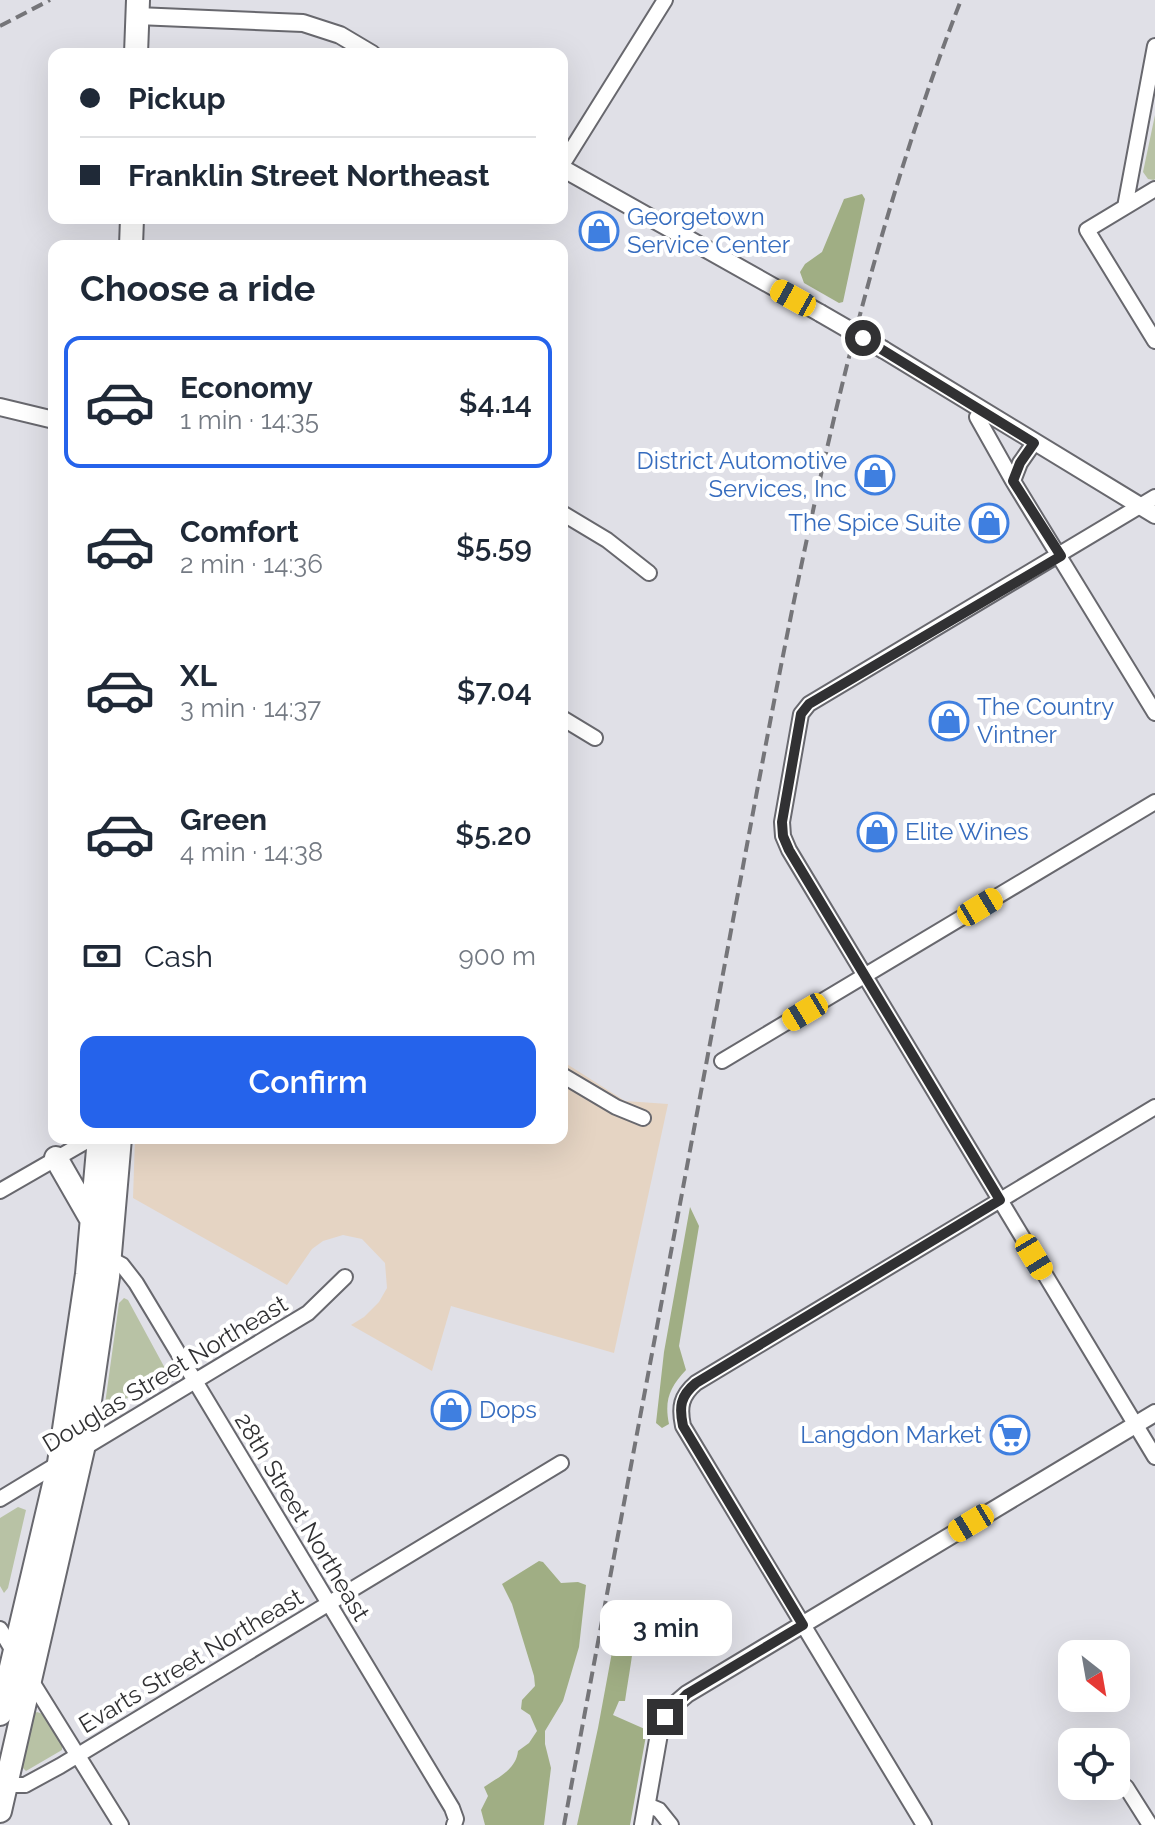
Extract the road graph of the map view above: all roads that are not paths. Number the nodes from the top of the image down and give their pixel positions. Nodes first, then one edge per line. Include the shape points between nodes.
1 (665, 0) edge
2 (137, 8) edge
3 (1155, 46) edge
4 (136, 48) edge
5 (362, 48) edge
6 (568, 156) edge
7 (568, 169) edge
8 (1155, 189) edge
9 (1125, 207) junction
10 (1155, 341) edge
11 (0, 407) edge
12 (977, 417) dead end
13 (48, 419) edge
14 (1034, 443) junction
15 (1013, 481) junction
16 (1155, 497) edge
17 (1148, 511) edge
18 (568, 517) edge
19 (1061, 556) junction
20 (649, 573) dead end
21 (1155, 713) edge
22 (568, 722) edge
23 (595, 738) dead end
24 (1155, 802) edge
25 (865, 976) junction
26 (722, 1061) dead end
27 (568, 1079) edge
28 (1155, 1107) edge
29 (643, 1118) dead end
30 (81, 1144) edge
31 (98, 1144) edge
32 (119, 1144) edge
33 (56, 1158) junction
34 (0, 1191) edge
35 (1000, 1200) junction
36 (92, 1221) junction
37 (99, 1254) junction
38 (345, 1277) dead end
39 (195, 1381) junction
40 (1155, 1413) edge
41 (1135, 1425) junction
42 (83, 1449) junction
43 (1155, 1457) edge
44 (59, 1463) junction
45 (561, 1463) dead end
46 (0, 1499) edge
47 (328, 1604) junction
48 (803, 1625) junction
49 (0, 1629) edge
50 (14, 1653) junction
51 (30, 1678) junction
52 (0, 1714) edge
53 (79, 1755) junction
54 (5, 1785) junction
55 (1130, 1793) edge
56 (647, 1805) junction
57 (0, 1811) edge
58 (1152, 1824) edge
59 (121, 1825) edge
60 (454, 1825) edge
61 (643, 1825) edge
62 (671, 1825) edge
63 (924, 1825) edge

1 - 6 street
2 - 4 main road
2 - 5 street via 303,23
3 - 9 street
7 - 14 street, bridge via 884,350
8 - 9 street
9 - 10 street via 1087,230
11 - 13 street
12 - 15 street
14 - 15 street
14 - 17 street
15 - 19 street
16 - 17 street
17 - 19 street
18 - 20 street
19 - 21 street
19 - 25 street via 809,704 801,714 783,836
22 - 23 street
24 - 25 street
25 - 26 street
25 - 35 street
27 - 29 street
28 - 35 street
30 - 33 street
31 - 36 main road
32 - 37 main road
33 - 34 street
33 - 36 main road
35 - 41 street
35 - 48 street via 696,1383 682,1398 683,1426
36 - 37 main road
37 - 39 street, 28th Street Northeast via 122,1265 132,1277
37 - 42 main road
37 - 44 main road
38 - 39 street, Douglas Street Northeast via 308,1313
39 - 42 street, Douglas Street Northeast
39 - 47 street, 28th Street Northeast
40 - 41 street
41 - 43 street
41 - 48 street
42 - 44 street, Douglas Street Northeast
42 - 51 main road
44 - 46 street, Douglas Street Northeast
44 - 50 main road
45 - 47 street, Evarts Street Northeast
47 - 53 street, Evarts Street Northeast
47 - 60 street, 28th Street Northeast via 452,1808
48 - 56 street via 673,1706 660,1728
48 - 63 street
49 - 50 street
50 - 51 street
50 - 52 main road
51 - 53 street
51 - 54 main road
53 - 54 street, Evarts Street Northeast via 25,1785
53 - 59 street
54 - 57 main road
55 - 58 street
56 - 61 street
56 - 62 street

